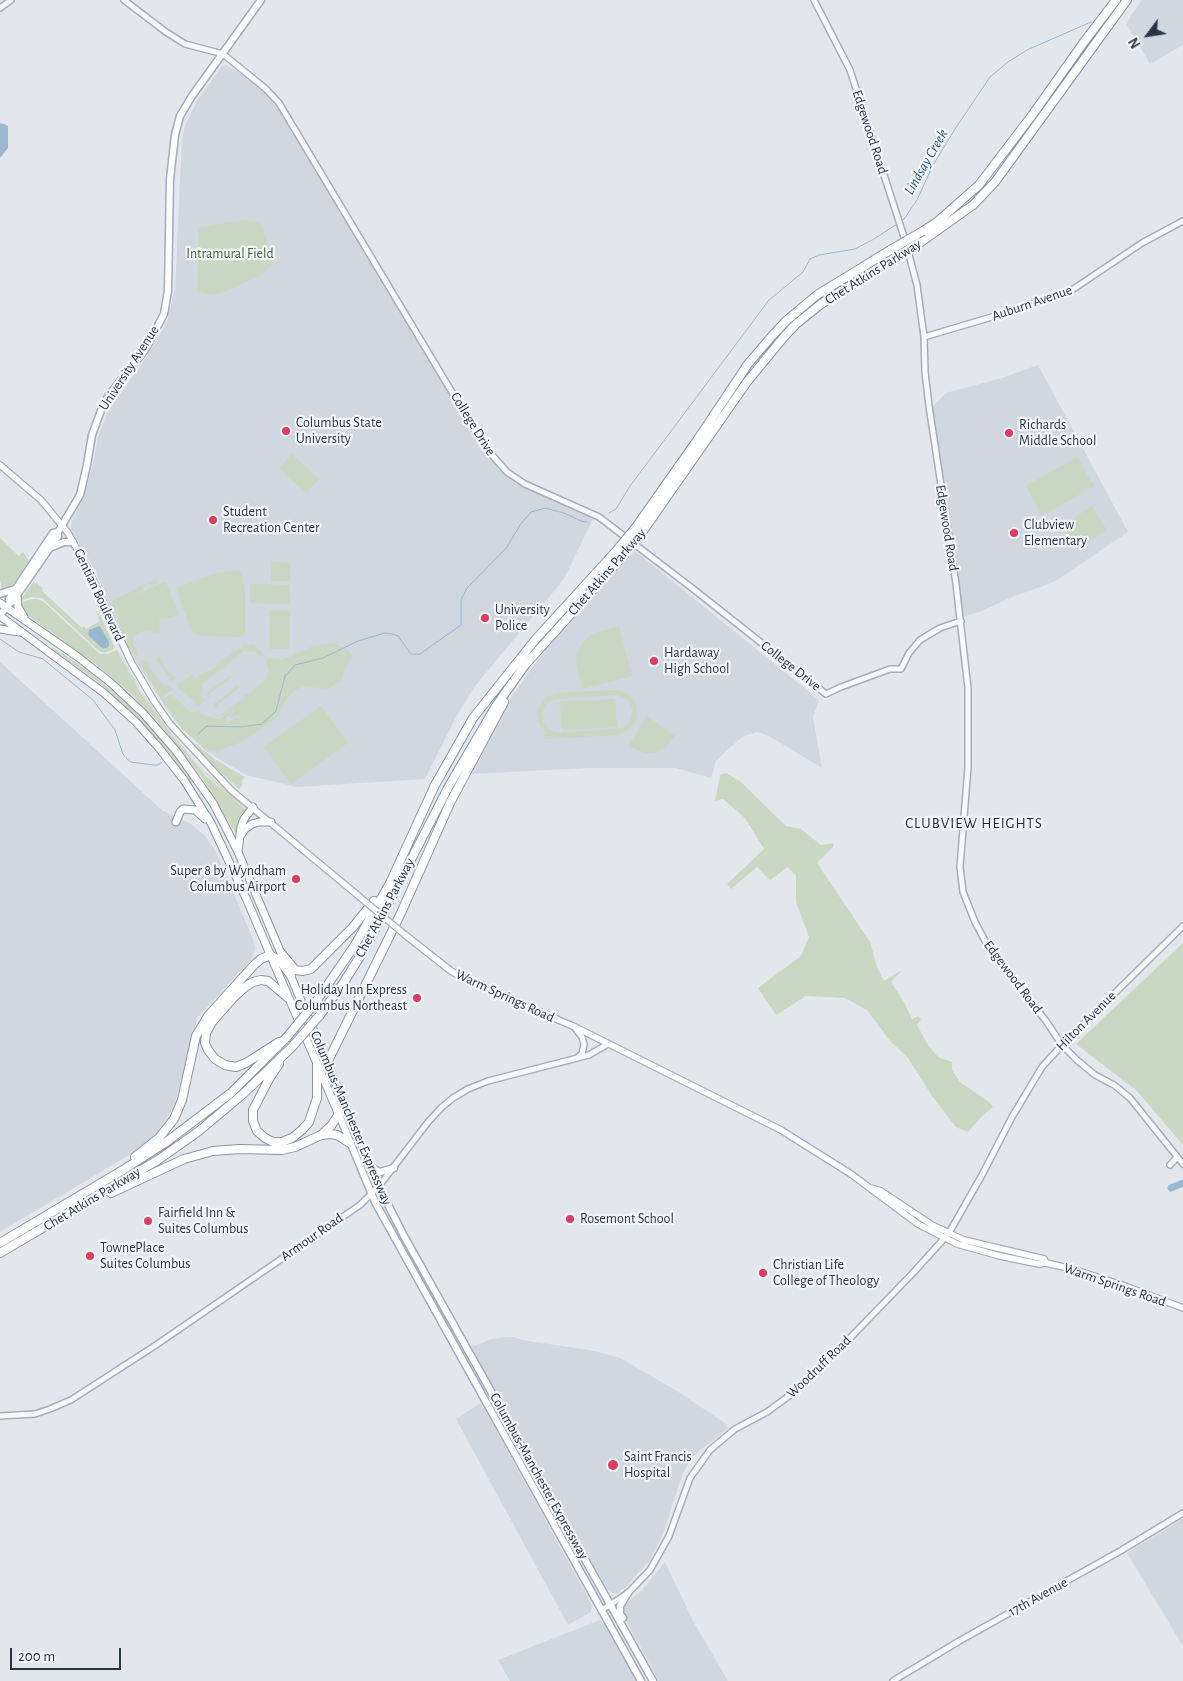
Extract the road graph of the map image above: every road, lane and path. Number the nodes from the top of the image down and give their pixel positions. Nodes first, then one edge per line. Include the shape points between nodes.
1 (11, 0) edge
2 (124, 0) edge
3 (261, 0) edge
4 (814, 0) edge
5 (1116, 0) edge
6 (1127, 0) edge
7 (0, 8) edge
8 (222, 54) junction
9 (1183, 221) edge
10 (924, 337) junction
11 (0, 465) edge
12 (62, 526) junction
13 (640, 529) junction
14 (58, 532) junction
15 (73, 542) junction
16 (49, 549) junction
17 (16, 592) junction
18 (0, 594) edge
19 (5, 604) edge
20 (0, 616) edge
21 (961, 621) junction
22 (29, 623) junction
23 (0, 630) edge
24 (23, 633) junction
25 (547, 640) junction
26 (182, 738) joint
27 (253, 807) junction
28 (176, 822) dead end
29 (271, 822) junction
30 (215, 832) junction
31 (240, 837) junction
32 (238, 852) junction
33 (390, 882) junction
34 (1183, 926) edge
35 (282, 954) junction
36 (270, 955) junction
37 (290, 976) junction
38 (287, 997) junction
39 (574, 1027) junction
40 (287, 1037) junction
41 (608, 1044) junction
42 (1062, 1045) junction
43 (291, 1048) junction
44 (578, 1058) junction
45 (327, 1063) junction
46 (317, 1065) junction
47 (345, 1105) junction
48 (339, 1115) junction
49 (1006, 1129) joint
50 (321, 1135) junction
51 (350, 1143) junction
52 (1177, 1157) junction
53 (1183, 1164) edge
54 (1170, 1165) dead end
55 (372, 1168) junction
56 (394, 1168) junction
57 (379, 1186) junction
58 (372, 1194) junction
59 (76, 1198) junction
60 (70, 1211) junction
61 (946, 1235) junction
62 (0, 1243) edge
63 (0, 1254) edge
64 (1183, 1308) edge
65 (0, 1416) edge
66 (529, 1478) junction
67 (556, 1507) junction
68 (1183, 1513) edge
69 (628, 1593) junction
70 (611, 1605) junction
71 (602, 1610) junction
72 (628, 1636) junction
73 (641, 1681) edge
74 (653, 1681) edge
75 (893, 1681) edge

1 - 7 street
2 - 8 street via 185,44
3 - 8 main road, University Avenue
4 - 10 street, Edgewood Road via 850,70 917,285
5 - 13 highway, Chet Atkins Parkway, bridge via 978,185 922,232 818,295 772,336 748,364
6 - 13 highway, Chet Atkins Parkway, bridge via 995,182 973,205 921,242 821,304 796,324 747,382
8 - 12 main road, University Avenue via 180,116 175,135 170,179 168,291 164,314 142,353 103,405 92,435 80,495
8 - 21 street, College Drive via 279,103 477,434 506,472 525,484 599,517 826,694 890,669 901,669 920,640
9 - 10 street, Auburn Avenue via 1142,243 1072,290
10 - 21 street, Edgewood Road via 929,406
11 - 12 main road, Gentian Boulevard via 41,500
12 - 14 main road, University Avenue
12 - 15 main road, Gentian Boulevard
13 - 25 highway, Chet Atkins Parkway, bridge via 624,555
13 - 33 highway, Chet Atkins Parkway, bridge via 535,640 474,718 434,785
14 - 16 main road, University Avenue
14 - 17 main road via 53,533
15 - 16 main road via 59,543
15 - 26 main road, Gentian Boulevard via 131,662 154,701
16 - 17 main road, University Avenue
17 - 18 main road
17 - 19 main road, University Avenue via 13,601
17 - 22 highway via 18,607
19 - 20 main road, University Avenue
19 - 22 highway, Columbus-Manchester Expressway
20 - 24 highway, Columbus-Manchester Expressway
21 - 42 street, Edgewood Road via 969,722 960,867 963,892 990,950
22 - 32 highway, Columbus-Manchester Expressway via 111,683 164,736 212,803
23 - 24 highway
24 - 30 highway, Columbus-Manchester Expressway via 104,693 136,722 184,780
25 - 43 highway, Chet Atkins Parkway, bridge via 525,665 479,734 366,947 320,1015
25 - 45 highway via 504,702 450,803 401,913
26 - 27 main road, Warm Springs Road via 216,776
27 - 29 main road, Warm Springs Road
27 - 31 highway via 244,819
28 - 30 highway via 180,812 188,809 199,813
29 - 31 highway via 252,824
29 - 39 main road, Warm Springs Road, bridge via 451,971
30 - 36 highway, Columbus-Manchester Expressway
31 - 32 highway
32 - 35 highway, Columbus-Manchester Expressway
33 - 35 highway via 353,927 311,969 295,970
33 - 40 highway, Chet Atkins Parkway, bridge via 355,945
34 - 42 street, Hilton Avenue
35 - 37 highway, Columbus-Manchester Expressway
36 - 37 highway via 280,961
36 - 38 highway, Columbus-Manchester Expressway
36 - 59 highway via 254,965 208,1016 196,1036 182,1100 174,1119 160,1138
37 - 45 highway, Columbus-Manchester Expressway
38 - 40 highway via 268,981 253,982 244,987 212,1022 206,1033 206,1043 215,1060 236,1067
38 - 46 highway, Columbus-Manchester Expressway
39 - 41 main road, Warm Springs Road
39 - 44 street via 584,1044
40 - 59 highway, Chet Atkins Parkway via 208,1112 165,1143
41 - 44 street, Armour Road
41 - 61 main road, Warm Springs Road via 781,1130 830,1159 918,1224
42 - 49 street, Hilton Avenue via 1033,1080
42 - 52 street, Edgewood Road via 1095,1075 1130,1098
43 - 46 highway via 269,1079 253,1110 257,1131 265,1138 282,1142 292,1138 309,1122 317,1098
43 - 60 highway, Chet Atkins Parkway via 199,1131 158,1160
44 - 56 street, Armour Road via 468,1089 442,1107
45 - 47 highway, Columbus-Manchester Expressway
46 - 48 highway, Columbus-Manchester Expressway
47 - 48 highway
47 - 55 main road, Columbus-Manchester Expressway
48 - 50 highway
48 - 51 main road, Columbus-Manchester Expressway
49 - 61 street, Woodruff Road
50 - 51 highway via 337,1135
50 - 60 highway via 282,1150 213,1151 184,1158
51 - 58 main road, Columbus-Manchester Expressway
52 - 53 street, Edgewood Road
52 - 54 street
55 - 56 main road via 380,1172
55 - 57 main road, Columbus-Manchester Expressway
56 - 57 street, Armour Road
57 - 58 street, Armour Road
57 - 67 main road, Columbus-Manchester Expressway
58 - 65 street, Armour Road via 192,1320 70,1400 35,1414
58 - 66 main road, Columbus-Manchester Expressway
59 - 62 highway, Chet Atkins Parkway
60 - 63 highway, Chet Atkins Parkway
61 - 64 main road, Warm Springs Road via 1044,1259 1046,1263 1108,1280
61 - 69 street, Woodruff Road via 816,1373 777,1405 736,1429 710,1450 690,1478 664,1547 650,1570
66 - 67 main road via 549,1506
66 - 71 main road, Columbus-Manchester Expressway
67 - 70 main road, Columbus-Manchester Expressway
68 - 75 street, 17th Avenue
69 - 70 street, Woodruff Road
69 - 72 main road via 620,1610
70 - 71 street, Woodruff Road
70 - 72 main road, Columbus-Manchester Expressway
71 - 73 main road, Columbus-Manchester Expressway
72 - 74 main road, Columbus-Manchester Expressway

